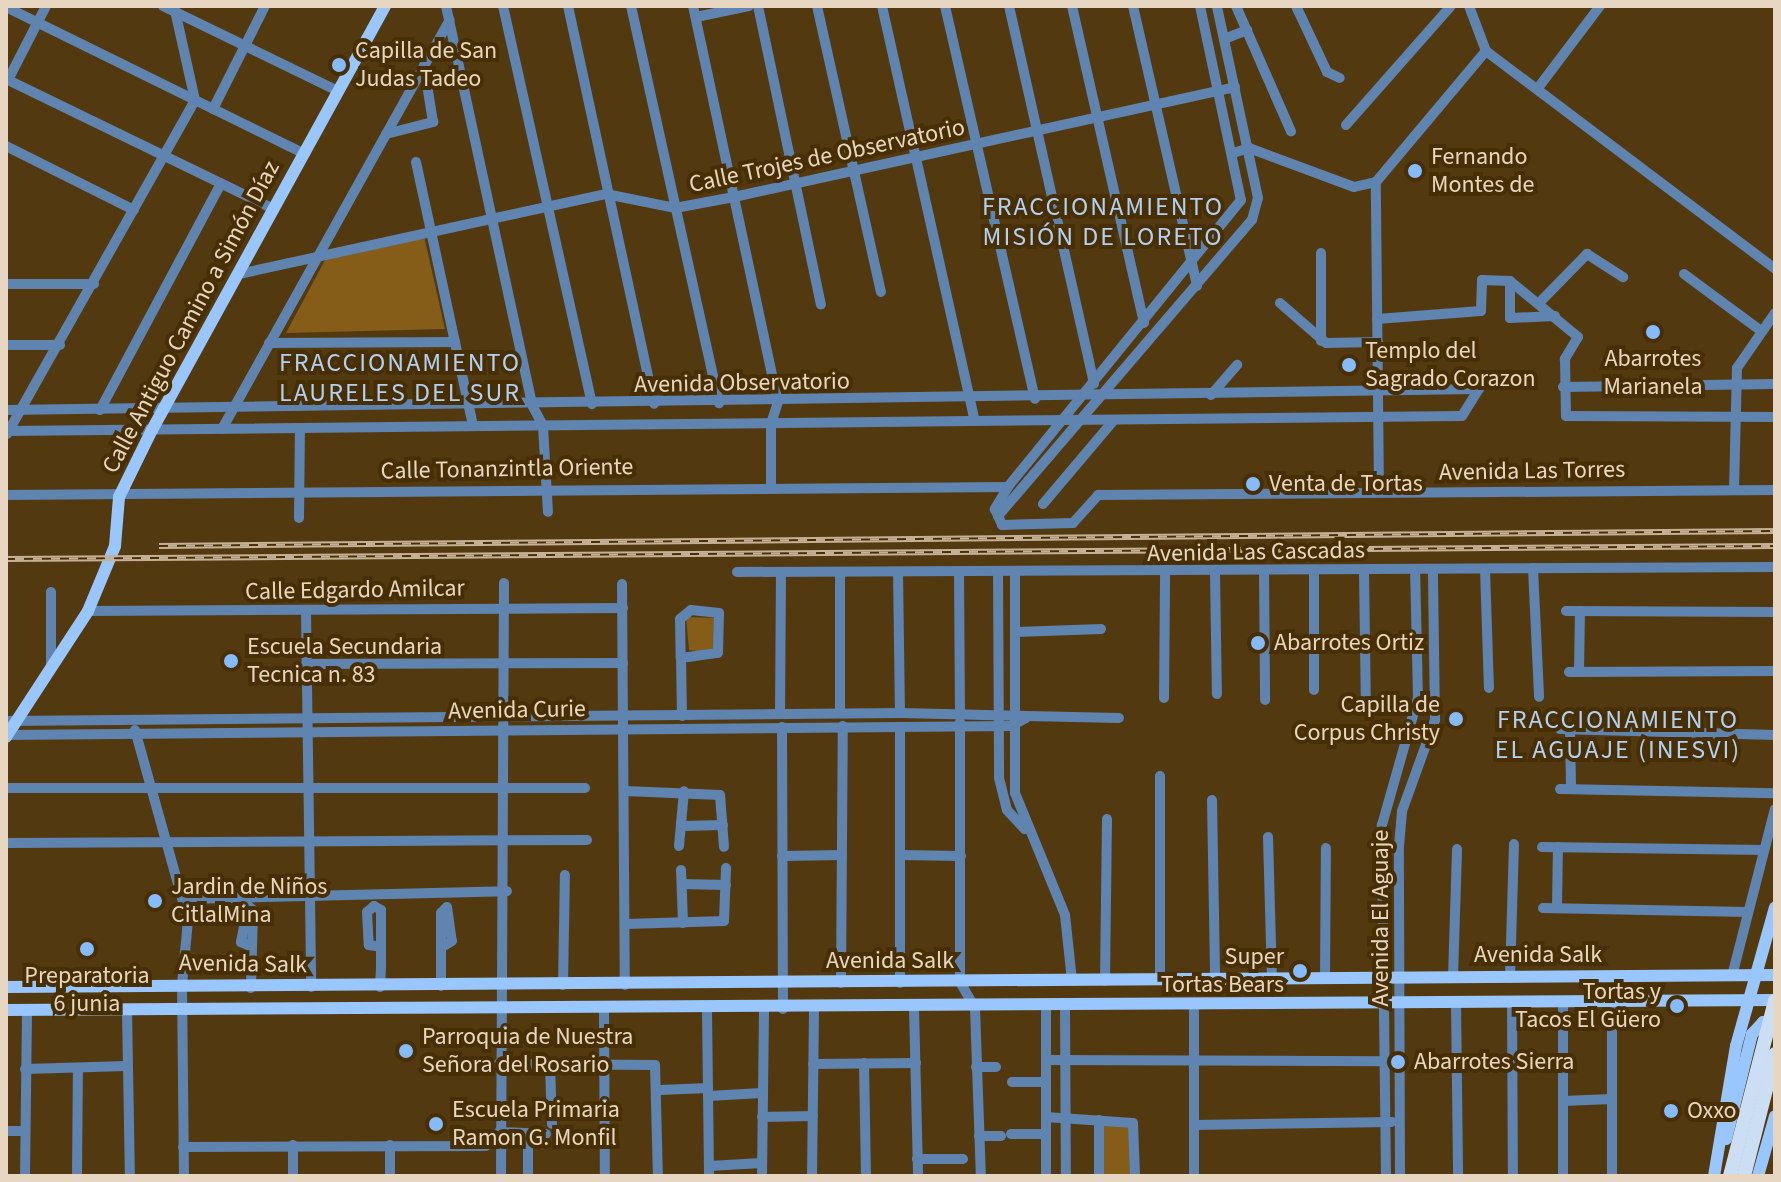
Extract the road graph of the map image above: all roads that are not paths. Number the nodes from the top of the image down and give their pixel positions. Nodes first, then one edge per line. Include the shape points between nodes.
1 (46, 6) edge
2 (163, 6) edge
3 (265, 6) edge
4 (385, 6) edge
5 (446, 6) edge
6 (503, 6) edge
7 (568, 6) edge
8 (631, 6) edge
9 (749, 6) edge
10 (758, 6) edge
11 (817, 6) edge
12 (882, 6) edge
13 (945, 6) edge
14 (1009, 6) edge
15 (1072, 6) edge
16 (1133, 6) edge
17 (1200, 6) edge
18 (1217, 6) edge
19 (1236, 6) edge
20 (1296, 6) edge
21 (1451, 6) edge
22 (1469, 6) edge
23 (1600, 6) edge
24 (6, 7) edge
25 (174, 9) edge
26 (694, 12) edge
27 (450, 20) junction
28 (37, 23) junction
29 (1247, 30) junction
30 (1224, 39) junction
31 (245, 46) junction
32 (1486, 51) junction
33 (424, 66) junction
34 (1340, 78) dead end
35 (7, 80) edge
36 (1235, 87) junction
37 (1538, 88) junction
38 (1219, 90) junction
39 (338, 91) junction
40 (195, 100) junction
41 (1153, 106) junction
42 (213, 109) junction
43 (1097, 120) junction
44 (1346, 125) dead end
45 (1291, 131) dead end
46 (1037, 132) junction
47 (386, 134) junction
48 (6, 146) edge
49 (975, 146) junction
50 (1249, 148) junction
51 (1233, 153) junction
52 (305, 154) junction
53 (164, 156) junction
54 (916, 158) junction
55 (416, 162) dead end
56 (854, 171) junction
57 (1376, 182) junction
58 (221, 183) junction
59 (796, 183) junction
60 (606, 194) junction
61 (734, 197) junction
62 (550, 206) junction
63 (675, 208) junction
64 (274, 209) junction
65 (134, 210) junction
66 (490, 219) junction
67 (429, 233) junction
68 (1321, 253) dead end
69 (317, 258) junction
70 (1193, 265) junction
71 (1775, 269) edge
72 (239, 274) junction
73 (1684, 274) dead end
74 (1623, 277) dead end
75 (1510, 281) junction
76 (6, 284) edge
77 (94, 284) junction
78 (1197, 286) junction
79 (881, 292) dead end
80 (1541, 301) junction
81 (1280, 303) dead end
82 (821, 304) dead end
83 (1775, 313) edge
84 (1555, 316) junction
85 (1377, 319) junction
86 (1144, 323) junction
87 (1761, 331) junction
88 (1321, 341) junction
89 (455, 342) junction
90 (1378, 342) junction
91 (269, 343) junction
92 (6, 345) edge
93 (60, 345) junction
94 (1237, 365) dead end
95 (1733, 383) junction
96 (1094, 384) junction
97 (1775, 384) edge
98 (1563, 387) junction
99 (1378, 392) junction
100 (1211, 395) junction
101 (1083, 398) junction
102 (1104, 398) junction
103 (1035, 399) junction
104 (971, 400) junction
105 (778, 402) junction
106 (719, 403) junction
107 (592, 404) junction
108 (654, 404) junction
109 (532, 405) junction
110 (469, 406) junction
111 (234, 408) junction
112 (164, 409) junction
113 (6, 410) edge
114 (24, 410) junction
115 (100, 410) junction
116 (1378, 415) junction
117 (1732, 417) junction
118 (1775, 417) edge
119 (1065, 420) junction
120 (1085, 420) junction
121 (1114, 420) junction
122 (975, 421) junction
123 (771, 423) junction
124 (473, 426) junction
125 (543, 426) junction
126 (300, 428) junction
127 (222, 429) junction
128 (152, 430) junction
129 (7, 433) edge
130 (771, 486) junction
131 (1008, 487) junction
132 (545, 488) junction
133 (1734, 490) junction
134 (1775, 490) edge
135 (300, 492) junction
136 (1379, 492) junction
137 (6, 495) edge
138 (119, 497) junction
139 (1043, 504) dead end
140 (548, 512) dead end
141 (998, 516) junction
142 (299, 518) dead end
143 (1775, 567) edge
144 (1533, 568) junction
145 (1485, 569) junction
146 (1415, 570) junction
147 (1433, 570) junction
148 (998, 571) junction
149 (1015, 571) junction
150 (1364, 571) junction
151 (737, 572) dead end
152 (781, 572) junction
153 (840, 572) junction
154 (898, 572) junction
155 (959, 572) junction
156 (1314, 572) junction
157 (1215, 573) junction
158 (1264, 573) junction
159 (1165, 574) junction
160 (504, 583) dead end
161 (622, 584) dead end
162 (51, 592) dead end
163 (504, 607) junction
164 (623, 608) junction
165 (88, 611) junction
166 (1566, 611) dead end
167 (1580, 611) junction
168 (306, 612) junction
169 (1775, 612) edge
170 (1101, 629) dead end
171 (1015, 632) junction
172 (681, 658) junction
173 (504, 663) junction
174 (623, 663) junction
175 (306, 664) junction
176 (51, 671) junction
177 (1775, 671) edge
178 (1489, 688) dead end
179 (1314, 690) dead end
180 (1217, 694) dead end
181 (1539, 697) dead end
182 (1164, 698) dead end
183 (1265, 700) dead end
184 (1366, 706) dead end
185 (840, 713) junction
186 (900, 713) junction
187 (780, 714) junction
188 (818, 714) junction
189 (738, 715) junction
190 (309, 716) junction
191 (504, 716) junction
192 (682, 716) junction
193 (960, 718) junction
194 (1119, 718) dead end
195 (134, 719) junction
196 (997, 720) junction
197 (1017, 720) junction
198 (12, 721) edge
199 (626, 722) junction
200 (816, 726) junction
201 (843, 726) junction
202 (738, 727) junction
203 (782, 727) junction
204 (900, 727) junction
205 (504, 731) junction
206 (311, 732) junction
207 (135, 733) junction
208 (6, 735) edge
209 (1775, 735) edge
210 (1160, 776) dead end
211 (6, 788) edge
212 (308, 788) junction
213 (505, 788) junction
214 (585, 788) dead end
215 (152, 789) junction
216 (625, 791) junction
217 (684, 791) junction
218 (1775, 793) edge
219 (1212, 800) dead end
220 (1775, 809) edge
221 (1107, 819) dead end
222 (723, 825) junction
223 (682, 826) junction
224 (1030, 833) junction
225 (1268, 837) dead end
226 (309, 840) junction
227 (506, 840) junction
228 (587, 840) dead end
229 (166, 841) junction
230 (6, 843) edge
231 (1514, 844) dead end
232 (679, 846) dead end
233 (724, 847) dead end
234 (1542, 847) dead end
235 (1558, 847) junction
236 (1326, 848) dead end
237 (1457, 849) dead end
238 (1764, 850) junction
239 (842, 855) junction
240 (900, 855) junction
241 (782, 856) junction
242 (961, 856) junction
243 (726, 868) dead end
244 (681, 870) dead end
245 (565, 875) dead end
246 (682, 884) junction
247 (726, 885) junction
248 (507, 891) junction
249 (309, 896) junction
250 (185, 899) junction
251 (1775, 907) edge
252 (1543, 908) dead end
253 (1557, 908) junction
254 (1748, 912) junction
255 (683, 923) junction
256 (626, 924) junction
257 (252, 947) dead end
258 (381, 947) dead end
259 (442, 947) dead end
260 (1775, 975) edge
261 (1732, 976) junction
262 (1756, 976) junction
263 (1629, 977) junction
264 (1453, 978) junction
265 (1510, 978) junction
266 (1325, 979) junction
267 (1384, 979) junction
268 (1400, 979) junction
269 (1160, 980) junction
270 (1215, 980) junction
271 (1272, 980) junction
272 (1072, 981) junction
273 (1105, 981) junction
274 (960, 982) junction
275 (782, 983) junction
276 (841, 983) junction
277 (900, 983) junction
278 (505, 984) junction
279 (182, 985) junction
280 (563, 985) junction
281 (625, 985) junction
282 (441, 986) junction
283 (6, 987) edge
284 (311, 987) junction
285 (380, 987) junction
286 (251, 988) junction
287 (1775, 1000) edge
288 (1749, 1001) junction
289 (1563, 1003) junction
290 (1612, 1003) junction
291 (1630, 1003) junction
292 (1386, 1004) junction
293 (1401, 1004) junction
294 (1456, 1004) junction
295 (1512, 1004) junction
296 (1194, 1006) junction
297 (1046, 1007) junction
298 (1065, 1007) junction
299 (914, 1008) junction
300 (975, 1008) junction
301 (764, 1009) junction
302 (783, 1009) junction
303 (814, 1009) junction
304 (6, 1010) edge
305 (27, 1010) junction
306 (127, 1010) junction
307 (182, 1010) junction
308 (707, 1010) junction
309 (499, 1011) junction
310 (604, 1011) junction
311 (1775, 1021) edge
312 (1775, 1054) edge
313 (1046, 1060) junction
314 (1065, 1060) junction
315 (1384, 1061) junction
316 (1193, 1062) junction
317 (864, 1063) junction
318 (916, 1063) junction
319 (498, 1064) junction
320 (813, 1064) junction
321 (550, 1065) junction
322 (127, 1066) junction
323 (604, 1066) junction
324 (976, 1067) junction
325 (996, 1067) dead end
326 (78, 1068) junction
327 (25, 1069) junction
328 (1012, 1082) dead end
329 (1046, 1082) junction
330 (660, 1090) junction
331 (708, 1092) junction
332 (762, 1093) junction
333 (1612, 1099) junction
334 (1563, 1101) junction
335 (813, 1116) junction
336 (1775, 1116) edge
337 (762, 1117) junction
338 (1046, 1117) junction
339 (1065, 1119) junction
340 (1099, 1120) junction
341 (1385, 1122) junction
342 (1400, 1122) junction
343 (1194, 1125) junction
344 (6, 1131) edge
345 (25, 1131) junction
346 (499, 1132) junction
347 (528, 1134) junction
348 (1046, 1134) junction
349 (979, 1136) junction
350 (293, 1145) junction
351 (390, 1145) junction
352 (486, 1146) dead end
353 (183, 1147) junction
354 (917, 1159) junction
355 (963, 1159) dead end
356 (762, 1163) junction
357 (709, 1171) edge
358 (1714, 1175) edge
359 (25, 1176) edge
360 (77, 1176) edge
361 (130, 1176) edge
362 (184, 1176) edge
363 (293, 1176) edge
364 (390, 1176) edge
365 (501, 1176) edge
366 (528, 1176) edge
367 (605, 1176) edge
368 (658, 1176) edge
369 (762, 1176) edge
370 (812, 1176) edge
371 (866, 1176) edge
372 (918, 1176) edge
373 (981, 1176) edge
374 (1046, 1176) edge
375 (1066, 1176) edge
376 (1099, 1176) edge
377 (1135, 1176) edge
378 (1194, 1176) edge
379 (1386, 1176) edge
380 (1400, 1176) edge
381 (1458, 1176) edge
382 (1513, 1176) edge
383 (1563, 1176) edge
384 (1612, 1176) edge
385 (1730, 1176) edge
386 (1744, 1176) edge
387 (1758, 1176) edge

1 - 28 street
2 - 25 street
3 - 31 street
4 - 39 main road, Calle Antiguo Camino a Simón Díaz
5 - 27 street
6 - 62 street
7 - 60 street
8 - 63 street
9 - 26 street
10 - 59 street
11 - 56 street
12 - 54 street
13 - 49 street
14 - 46 street
15 - 43 street
16 - 41 street
17 - 38 street
18 - 30 street
19 - 29 street
20 - 34 street via 1327,72
21 - 44 street
22 - 32 street
23 - 37 street
24 - 28 street
25 - 31 street
25 - 40 street
26 - 61 street
27 - 33 street
27 - 66 street
28 - 35 street
28 - 40 street
29 - 30 street
29 - 45 street
30 - 36 street
31 - 39 street
31 - 42 street
32 - 37 street
32 - 57 street
33 - 47 street
33 - 47 street via 433,122
35 - 53 street
36 - 38 street, Calle Trojes de Observatorio
36 - 50 street
37 - 71 street
38 - 41 street, Calle Trojes de Observatorio
38 - 51 street
39 - 52 main road, Calle Antiguo Camino a Simón Díaz
40 - 42 street
40 - 53 street
41 - 43 street, Calle Trojes de Observatorio
41 - 70 street
42 - 52 street
43 - 46 street, Calle Trojes de Observatorio
43 - 86 street
46 - 49 street, Calle Trojes de Observatorio
46 - 96 street
47 - 69 street
48 - 65 street
49 - 54 street, Calle Trojes de Observatorio
49 - 103 street
50 - 51 street
50 - 57 street via 1354,187
50 - 78 street via 1258,198 1252,220
51 - 70 street via 1241,200
52 - 64 main road, Calle Antiguo Camino a Simón Díaz
53 - 58 street
53 - 65 street
54 - 56 street, Calle Trojes de Observatorio
54 - 104 street
55 - 67 street
56 - 59 street, Calle Trojes de Observatorio
56 - 79 street
57 - 85 street
58 - 64 street
58 - 115 street
59 - 61 street, Calle Trojes de Observatorio
59 - 82 street
60 - 62 street, Calle Trojes de Observatorio
60 - 63 street, Calle Trojes de Observatorio
60 - 108 street
61 - 63 street, Calle Trojes de Observatorio
61 - 105 street
62 - 66 street, Calle Trojes de Observatorio
62 - 107 street
63 - 106 street
64 - 72 main road, Calle Antiguo Camino a Simón Díaz
65 - 77 street
66 - 67 street, Calle Trojes de Observatorio
66 - 109 street
67 - 69 street, Calle Trojes de Observatorio
67 - 89 street
68 - 88 street
69 - 72 street, Calle Trojes de Observatorio
69 - 91 street
70 - 78 street
70 - 86 street
72 - 112 main road, Calle Antiguo Camino a Simón Díaz
73 - 87 street
74 - 80 street via 1587,254
75 - 80 street
75 - 84 street via 1510,318
75 - 85 street via 1482,280 1481,311
76 - 77 street
77 - 93 street
78 - 102 street
80 - 84 street
81 - 88 street
83 - 87 street
84 - 98 street via 1578,337 1565,359
85 - 90 street
86 - 96 street
87 - 95 street
88 - 90 street
89 - 91 street
89 - 110 street
90 - 99 street
91 - 111 street
92 - 93 street
93 - 114 street
94 - 100 street
95 - 97 street
95 - 98 street
95 - 117 street
96 - 101 street
98 - 117 street via 1566,416
99 - 100 street, Avenida Observatorio
99 - 116 street
99 - 116 street, Avenida Observatorio via 1479,389 1462,416
100 - 102 street, Avenida Observatorio
101 - 102 street, Avenida Observatorio
101 - 103 street, Avenida Observatorio
101 - 119 street
102 - 120 street
103 - 104 street, Avenida Observatorio
104 - 105 street, Avenida Observatorio
104 - 122 street
105 - 106 street, Avenida Observatorio
105 - 123 street
106 - 108 street, Avenida Observatorio
107 - 108 street, Avenida Observatorio
107 - 109 street, Avenida Observatorio
109 - 110 street, Avenida Observatorio
109 - 125 street
110 - 111 street, Avenida Observatorio
110 - 124 street
111 - 112 street, Avenida Observatorio
111 - 127 street
112 - 115 street, Avenida Observatorio
112 - 128 main road, Calle Antiguo Camino a Simón Díaz
113 - 114 street, Avenida Observatorio
114 - 115 street, Avenida Observatorio
114 - 129 street
116 - 121 street, Avenida Observatorio
116 - 136 street
117 - 118 street
117 - 133 street
119 - 120 street, Avenida Observatorio
119 - 122 street, Avenida Observatorio
119 - 131 street
120 - 121 street, Avenida Observatorio
120 - 141 street
121 - 139 street
122 - 123 street, Avenida Observatorio
123 - 125 street, Avenida Observatorio
123 - 130 street
124 - 125 street, Avenida Observatorio
124 - 126 street, Avenida Observatorio
125 - 132 street
126 - 127 street, Avenida Observatorio
126 - 135 street
127 - 128 street, Avenida Observatorio
128 - 129 street, Avenida Observatorio
128 - 138 main road, Calle Antiguo Camino a Simón Díaz
130 - 131 street, Calle Tonanzintla Oriente
130 - 132 street, Calle Tonanzintla Oriente
131 - 141 street via 995,509
132 - 135 street, Calle Tonanzintla Oriente
132 - 140 street
133 - 134 street, Avenida Las Torres
133 - 136 street, Avenida Las Torres
135 - 138 street, Calle Tonanzintla Oriente
135 - 142 street
136 - 141 street, Avenida Las Torres via 1098,495 1073,523 1018,528 1002,525
137 - 138 street, Calle Tonanzintla Oriente
138 - 165 main road, Calle Antiguo Camino a Simón Díaz via 115,546
143 - 144 street, Avenida Las Cascadas
144 - 145 street, Avenida Las Cascadas
144 - 181 street
145 - 147 street, Avenida Las Cascadas
145 - 178 street
146 - 147 street, Avenida Las Cascadas
146 - 150 street, Avenida Las Cascadas
146 - 267 street, Avenida El Aguaje via 1418,698 1382,825
147 - 268 street, Avenida El Aguaje via 1435,720 1402,811
148 - 149 street, Avenida Las Cascadas
148 - 155 street, Avenida Las Cascadas
148 - 196 street
149 - 159 street, Avenida Las Cascadas
149 - 171 street
150 - 156 street, Avenida Las Cascadas
150 - 184 street
151 - 152 street, Avenida Las Cascadas
152 - 153 street, Avenida Las Cascadas
152 - 187 street
153 - 154 street, Avenida Las Cascadas
153 - 185 street
154 - 155 street, Avenida Las Cascadas
154 - 186 street
155 - 193 street
156 - 158 street, Avenida Las Cascadas
156 - 179 street
157 - 158 street, Avenida Las Cascadas
157 - 159 street, Avenida Las Cascadas
157 - 180 street
158 - 183 street
159 - 182 street
160 - 163 street
161 - 164 street
162 - 176 street
163 - 164 street, Calle Edgardo Amilcar
163 - 168 street, Calle Edgardo Amilcar
163 - 173 street
164 - 174 street
165 - 168 street, Calle Edgardo Amilcar
165 - 176 main road, Calle Antiguo Camino a Simón Díaz
166 - 167 street
167 - 169 street
167 - 177 street via 1574,672
168 - 175 street
170 - 171 street
171 - 197 street
172 - 172 street via 683,612 719,613 718,653
172 - 192 street
173 - 174 street
173 - 175 street
173 - 191 street
174 - 199 street
175 - 190 street
176 - 198 main road, Calle Antiguo Camino a Simón Díaz
185 - 186 street, Avenida Curie
185 - 188 street, Avenida Curie
186 - 193 street, Avenida Curie
187 - 188 street, Avenida Curie
187 - 189 street, Avenida Curie
188 - 200 street
189 - 192 street, Avenida Curie
189 - 202 street
190 - 191 street, Avenida Curie
190 - 195 street, Avenida Curie
190 - 206 street
191 - 199 street, Avenida Curie
191 - 205 street
192 - 199 street, Avenida Curie
193 - 196 street, Avenida Curie
193 - 204 street, Avenida Curie
193 - 242 street
194 - 197 street, Avenida Curie
195 - 198 street, Avenida Curie
195 - 207 street
196 - 197 street, Avenida Curie
196 - 224 street via 1007,810
197 - 224 street via 1015,793
198 - 208 main road, Calle Antiguo Camino a Simón Díaz
199 - 202 street, Avenida Curie
199 - 205 street, Avenida Curie
199 - 216 street
200 - 201 street, Avenida Curie
200 - 203 street, Avenida Curie
201 - 204 street, Avenida Curie
201 - 239 street
202 - 203 street, Avenida Curie
203 - 241 street
204 - 240 street
205 - 206 street, Avenida Curie
205 - 213 street
206 - 207 street, Avenida Curie
206 - 212 street
207 - 208 street, Avenida Curie
207 - 215 street
209 - 218 street via 1565,729 1566,789
210 - 269 street
211 - 215 street
212 - 213 street
212 - 215 street
212 - 226 street
213 - 214 street
213 - 227 street
215 - 229 street
216 - 217 street
216 - 256 street
217 - 222 street via 720,795
217 - 223 street
219 - 270 street
220 - 238 street
221 - 273 street
222 - 223 street
222 - 233 street
223 - 232 street
224 - 272 street via 1065,915
225 - 271 street
226 - 227 street
226 - 229 street
226 - 249 street
227 - 228 street
227 - 248 street
229 - 230 street
229 - 250 street
231 - 265 street
234 - 235 street
235 - 238 street
235 - 253 street
236 - 266 street
237 - 264 street
238 - 254 street
239 - 241 street
239 - 276 street
240 - 242 street
240 - 277 street
241 - 275 street
242 - 274 street
243 - 247 street
244 - 246 street
245 - 280 street
246 - 247 street
246 - 255 street
247 - 255 street via 724,921
248 - 249 street
248 - 278 street
249 - 250 street
249 - 284 street
250 - 279 street
251 - 262 main road
252 - 253 street
253 - 254 street
254 - 261 street
255 - 256 street
256 - 281 street
257 - 286 street
258 - 285 street
259 - 282 street
260 - 262 main road, Avenida Salk
261 - 262 main road, Avenida Salk
261 - 263 main road, Avenida Salk
262 - 288 main road
263 - 265 main road, Avenida Salk
263 - 291 main road
264 - 265 main road, Avenida Salk
264 - 268 main road, Avenida Salk
266 - 267 main road, Avenida Salk
266 - 271 main road, Avenida Salk
267 - 268 main road, Avenida Salk
267 - 292 street, Avenida El Aguaje
268 - 293 street, Avenida El Aguaje
269 - 270 main road, Avenida Salk
269 - 273 main road, Avenida Salk
270 - 271 main road, Avenida Salk
272 - 273 main road, Avenida Salk
272 - 274 main road, Avenida Salk
274 - 277 main road, Avenida Salk
274 - 300 street
275 - 276 main road, Avenida Salk
275 - 281 main road, Avenida Salk
275 - 302 street
276 - 277 main road, Avenida Salk
278 - 280 main road, Avenida Salk
278 - 282 main road, Avenida Salk
278 - 309 street
279 - 283 main road, Avenida Salk
279 - 286 main road, Avenida Salk
279 - 307 street
280 - 281 main road, Avenida Salk
282 - 285 main road, Avenida Salk
284 - 285 main road, Avenida Salk
284 - 286 main road, Avenida Salk
287 - 288 main road, Avenida Salk
287 - 385 highway
288 - 291 main road, Avenida Salk
288 - 358 main road
289 - 290 main road, Avenida Salk
289 - 295 main road, Avenida Salk
289 - 334 street
290 - 291 main road, Avenida Salk
290 - 333 street
292 - 293 main road, Avenida Salk
292 - 296 main road, Avenida Salk
292 - 315 street, Avenida El Aguaje
293 - 294 main road, Avenida Salk
293 - 342 street, Avenida El Aguaje
294 - 295 main road, Avenida Salk
294 - 381 street
295 - 382 street
296 - 298 main road, Avenida Salk
296 - 316 street
297 - 298 main road, Avenida Salk
297 - 300 main road, Avenida Salk
297 - 313 street
298 - 314 street
299 - 300 main road, Avenida Salk
299 - 303 main road, Avenida Salk
299 - 318 street
300 - 324 street
301 - 302 main road, Avenida Salk
301 - 308 main road, Avenida Salk
301 - 332 street
302 - 303 main road, Avenida Salk
303 - 320 street
304 - 305 main road, Avenida Salk
305 - 306 main road, Avenida Salk
305 - 327 street
306 - 307 main road, Avenida Salk
306 - 322 street
307 - 309 main road, Avenida Salk
307 - 353 street
308 - 310 main road, Avenida Salk
308 - 331 street
309 - 310 main road, Avenida Salk
309 - 319 street
310 - 323 street
311 - 358 main road via 1763,1022 1752,1034
312 - 386 highway
313 - 314 street
313 - 329 street
314 - 316 street
314 - 339 street
315 - 316 street
315 - 341 street, Avenida El Aguaje
316 - 343 street
317 - 318 street
317 - 320 street
317 - 371 street
318 - 354 street
319 - 321 street
319 - 346 street
320 - 335 street
321 - 323 street
321 - 347 street via 549,1129
322 - 326 street
322 - 361 street
323 - 330 street via 655,1065
323 - 367 street
324 - 325 street
324 - 349 street
326 - 327 street
326 - 360 street
327 - 345 street
328 - 329 street
329 - 338 street
330 - 331 street
330 - 368 street
331 - 332 street
331 - 357 street
332 - 337 street
333 - 334 street
333 - 384 street
334 - 383 street
335 - 337 street
335 - 370 street
336 - 387 main road
337 - 356 street
338 - 339 street
338 - 348 street
339 - 340 street
339 - 375 street
340 - 376 street
340 - 377 street via 1133,1123
341 - 342 street
341 - 343 street
341 - 379 street, Avenida El Aguaje
342 - 380 street, Avenida El Aguaje
343 - 378 street
344 - 345 street
345 - 359 street
346 - 347 street
346 - 365 street
347 - 366 street
348 - 349 street
348 - 374 street
349 - 373 street
350 - 351 street
350 - 353 street
350 - 363 street
351 - 352 street
351 - 364 street
353 - 362 street
354 - 355 street
354 - 372 street
356 - 357 street
356 - 369 street

